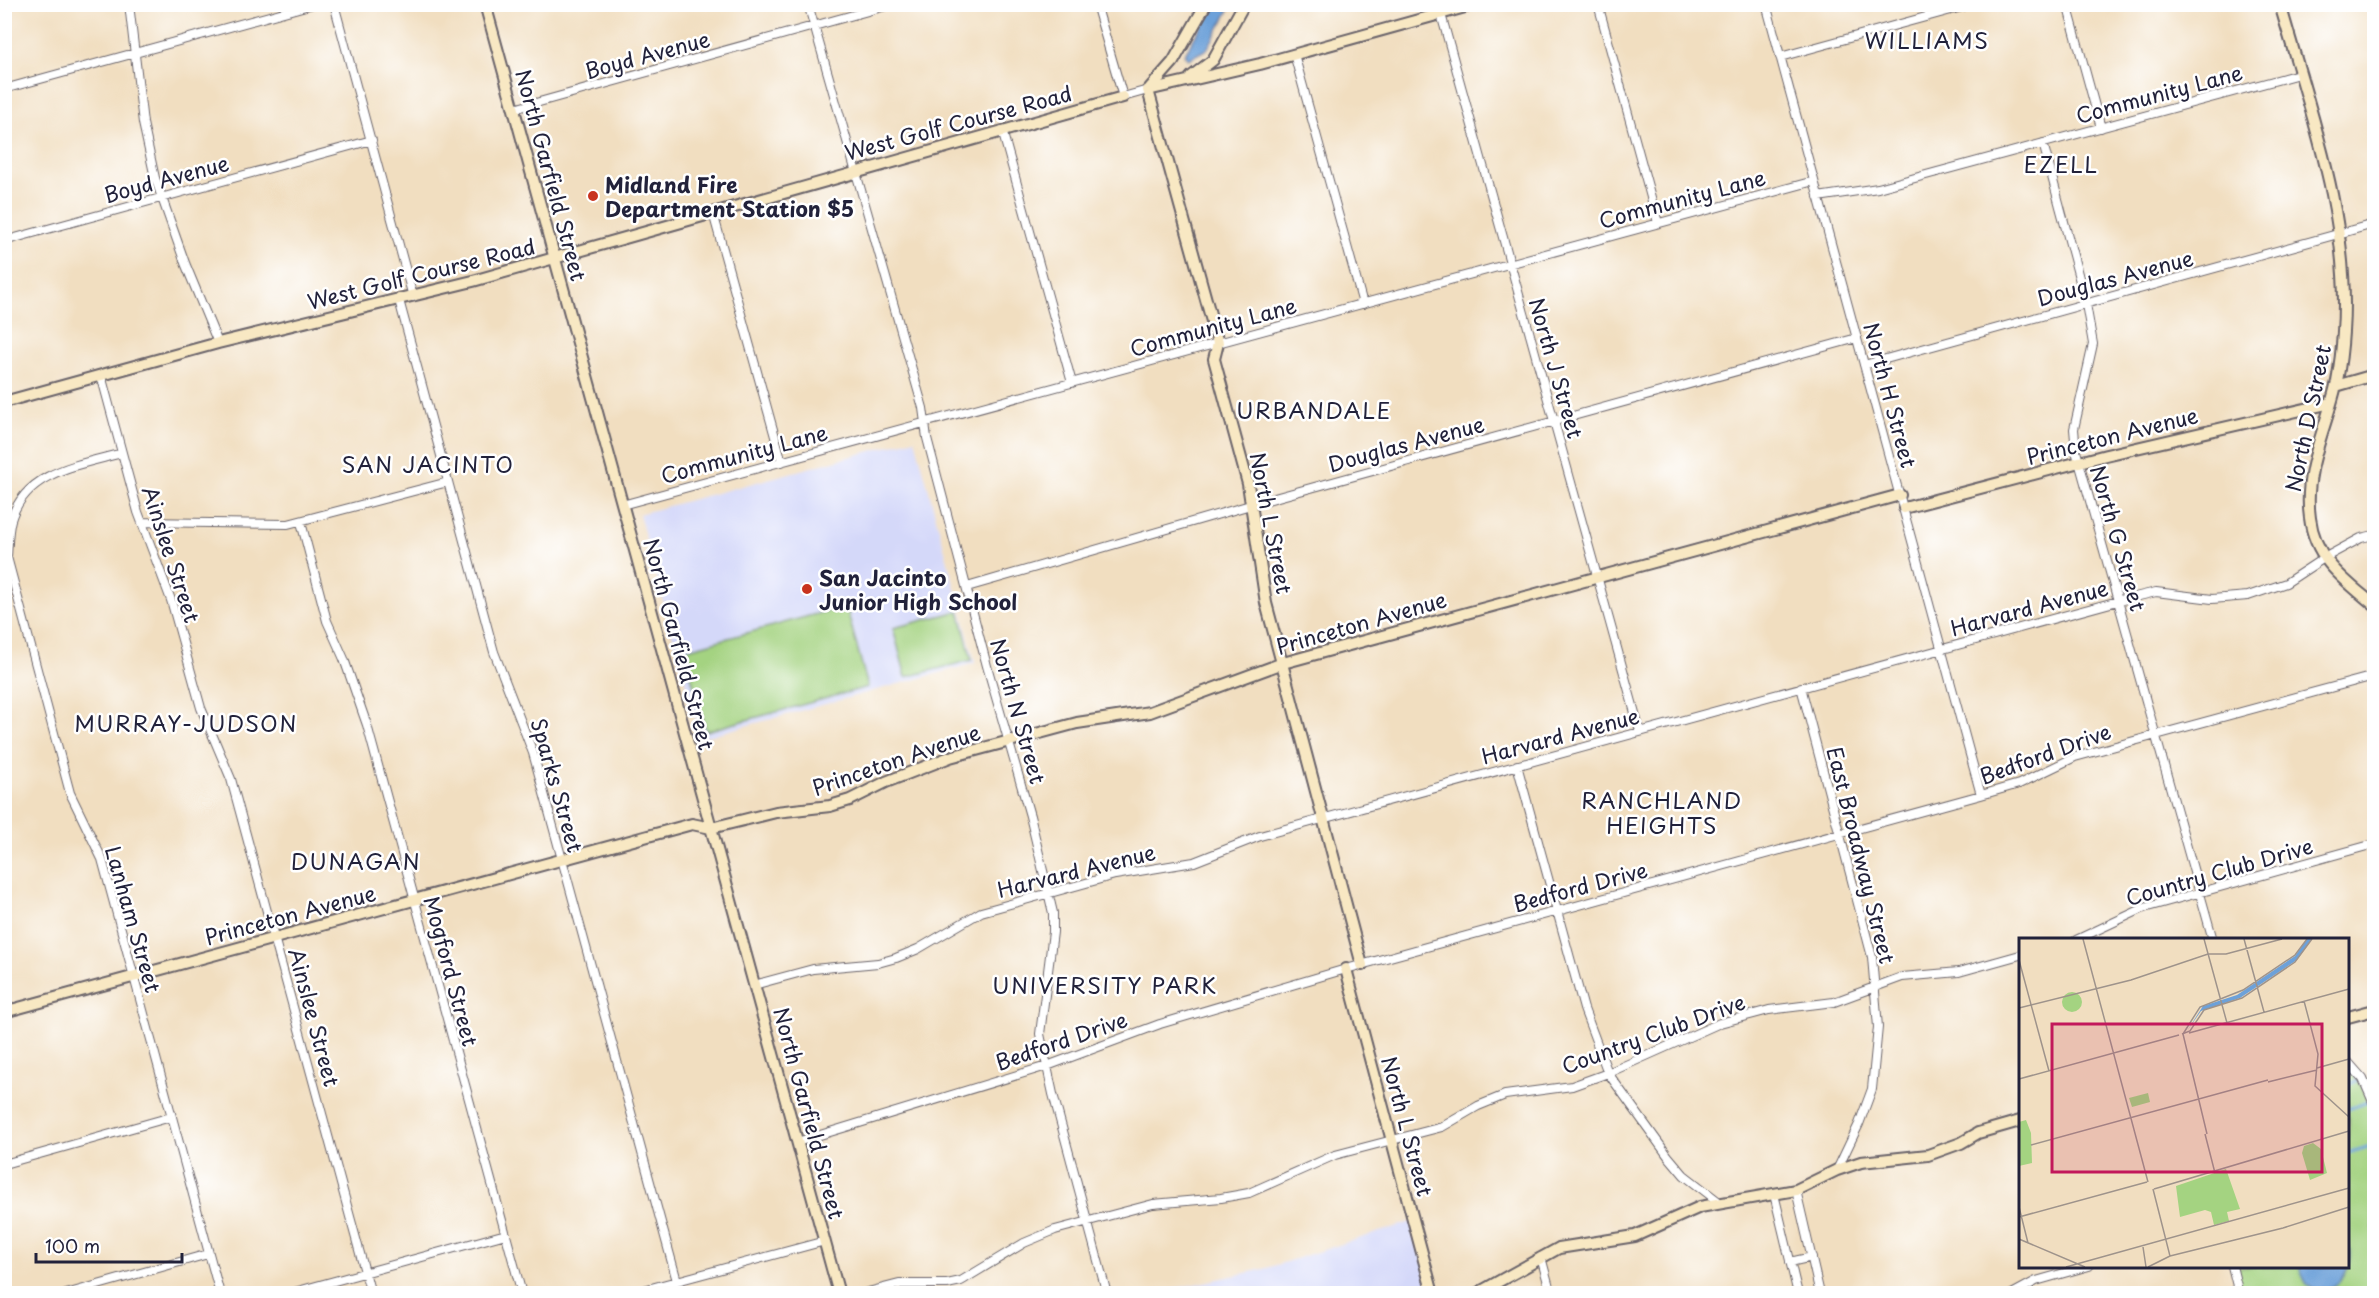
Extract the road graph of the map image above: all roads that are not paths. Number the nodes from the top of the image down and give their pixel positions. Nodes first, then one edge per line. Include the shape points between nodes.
1 (129, 4) edge
2 (313, 4) edge
3 (334, 4) edge
4 (485, 4) edge
5 (808, 4) edge
6 (893, 4) edge
7 (1096, 4) edge
8 (1206, 4) edge
9 (1244, 4) edge
10 (1476, 4) edge
11 (1598, 4) edge
12 (1766, 4) edge
13 (1973, 4) edge
14 (2067, 4) edge
15 (2280, 4) edge
16 (1440, 14) junction
17 (814, 26) junction
18 (136, 52) junction
19 (1294, 54) junction
20 (1780, 57) junction
21 (2299, 74) junction
22 (4, 89) edge
23 (1148, 90) junction
24 (1123, 97) junction
25 (514, 109) junction
26 (2101, 128) junction
27 (1002, 130) junction
28 (372, 140) junction
29 (2043, 143) junction
30 (854, 171) junction
31 (1814, 181) junction
32 (164, 197) junction
33 (1818, 197) junction
34 (713, 213) junction
35 (1658, 223) junction
36 (2374, 224) edge
37 (2339, 234) junction
38 (4, 241) edge
39 (555, 258) junction
40 (1509, 264) junction
41 (413, 297) junction
42 (399, 300) junction
43 (1363, 304) junction
44 (2086, 304) junction
45 (1857, 338) junction
46 (1218, 343) junction
47 (218, 344) junction
48 (1864, 365) junction
49 (101, 375) junction
50 (2374, 375) edge
51 (1072, 383) junction
52 (2336, 386) junction
53 (4, 402) edge
54 (2331, 404) junction
55 (1554, 421) junction
56 (925, 423) junction
57 (122, 453) junction
58 (782, 462) junction
59 (2080, 462) junction
60 (448, 482) junction
61 (1900, 495) junction
62 (1252, 504) junction
63 (622, 505) junction
64 (1904, 508) junction
65 (142, 522) junction
66 (301, 522) junction
67 (2374, 535) edge
68 (6, 557) edge
69 (2325, 558) junction
70 (1598, 577) junction
71 (967, 587) junction
72 (2118, 601) junction
73 (2374, 605) edge
74 (1942, 649) junction
75 (1283, 663) junction
76 (2374, 676) edge
77 (1802, 687) junction
78 (1640, 731) junction
79 (2156, 735) junction
80 (1010, 741) junction
81 (1517, 765) junction
82 (1981, 795) junction
83 (1324, 818) junction
84 (711, 828) junction
85 (1839, 834) junction
86 (2374, 844) edge
87 (561, 860) junction
88 (1048, 893) junction
89 (2200, 893) junction
90 (414, 900) junction
91 (1557, 911) junction
92 (274, 938) junction
93 (2078, 938) edge
94 (2213, 938) edge
95 (2019, 955) edge
96 (1362, 965) junction
97 (1346, 969) junction
98 (132, 977) junction
99 (754, 985) junction
100 (1875, 987) junction
101 (2374, 1010) edge
102 (4, 1012) edge
103 (2349, 1017) edge
104 (2349, 1063) edge
105 (1047, 1066) junction
106 (1608, 1073) junction
107 (2374, 1104) edge
108 (171, 1117) junction
109 (2019, 1121) edge
110 (1391, 1140) junction
111 (797, 1142) junction
112 (4, 1164) edge
113 (1837, 1170) junction
114 (1796, 1190) junction
115 (1774, 1194) junction
116 (1719, 1202) junction
117 (1087, 1221) junction
118 (506, 1234) junction
119 (825, 1241) junction
120 (208, 1254) junction
121 (1541, 1257) junction
122 (1812, 1257) junction
123 (1790, 1262) junction
124 (2082, 1268) edge
125 (2233, 1268) edge
126 (365, 1272) junction
127 (677, 1281) junction
128 (66, 1293) edge
129 (219, 1293) edge
130 (287, 1293) edge
131 (371, 1293) edge
132 (522, 1293) edge
133 (630, 1293) edge
134 (839, 1293) edge
135 (860, 1293) edge
136 (1107, 1293) edge
137 (1433, 1293) edge
138 (1476, 1293) edge
139 (1551, 1293) edge
140 (1798, 1293) edge
141 (1820, 1293) edge
142 (2012, 1293) edge
143 (2240, 1293) edge

1 - 18 street
2 - 18 street
3 - 28 street
4 - 25 street, North Garfield Street
5 - 17 street, North N Street
6 - 17 street, Boyd Avenue
7 - 24 street
8 - 23 street via 1173,62
9 - 23 street via 1205,68 1190,78
10 - 16 street
11 - 35 street
12 - 20 street, North H Street
13 - 20 street
14 - 26 street
15 - 21 street, North D Street
16 - 19 street
16 - 40 street, North J Street
17 - 25 street, Boyd Avenue
17 - 30 street, North N Street
18 - 22 street
18 - 32 street via 143,123 154,178
19 - 23 street
19 - 43 street
20 - 31 street, North H Street
21 - 26 street, Community Lane
21 - 37 street, North D Street
23 - 24 street
23 - 46 street, North L Street
24 - 27 street, West Golf Course Road
25 - 39 street, North Garfield Street
26 - 29 street, Community Lane
27 - 30 street, West Golf Course Road
27 - 51 street
28 - 32 street, Boyd Avenue
28 - 41 street
29 - 33 street, Community Lane via 1878,188
29 - 44 street, North G Street
30 - 34 street, West Golf Course Road
30 - 56 street, North N Street
31 - 33 street, North H Street
31 - 35 street, Community Lane
32 - 38 street, Boyd Avenue
32 - 47 street via 185,263
33 - 45 street, North H Street
34 - 39 street, West Golf Course Road
34 - 58 street
35 - 40 street, Community Lane
36 - 37 street, Douglas Avenue
37 - 44 street, Douglas Avenue
37 - 52 street, North D Street via 2344,317
39 - 41 street, West Golf Course Road
39 - 63 street, North Garfield Street
40 - 43 street, Community Lane
40 - 55 street, North J Street
41 - 42 street, West Golf Course Road
42 - 47 street, West Golf Course Road
42 - 60 street, Sparks Street
43 - 46 street, Community Lane
44 - 48 street, Douglas Avenue
44 - 59 street, North G Street via 2093,344 2074,429
45 - 48 street, North H Street
45 - 55 street, Douglas Avenue
46 - 51 street, Community Lane
46 - 62 street, North L Street via 1214,359
47 - 49 street, West Golf Course Road
48 - 61 street, North H Street
49 - 53 street, West Golf Course Road
49 - 57 street, Ainslee Street
50 - 52 street
51 - 56 street, Community Lane
52 - 54 street, North D Street
54 - 59 street, Princeton Avenue
54 - 69 street, North D Street via 2309,489 2311,525
55 - 62 street, Douglas Avenue
55 - 70 street, North J Street
56 - 58 street, Community Lane
56 - 71 street, North N Street
57 - 65 street, Ainslee Street
57 - 68 street via 40,479 24,495 11,520
58 - 63 street, Community Lane
59 - 64 street, Princeton Avenue
59 - 72 street, North G Street
60 - 66 street
60 - 87 street, Sparks Street via 494,652 533,753
61 - 64 street, North H Street
61 - 70 street, Princeton Avenue
62 - 71 street, Douglas Avenue
62 - 75 street, North L Street via 1266,603
63 - 84 street, North Garfield Street
64 - 74 street, North H Street
65 - 66 street
65 - 92 street, Ainslee Street via 171,600 201,708 231,779
66 - 90 street, Mogford Street via 327,621 368,725
67 - 69 street, Harvard Avenue
68 - 98 street, Lanham Street via 70,793 102,859
69 - 72 street, Harvard Avenue via 2286,583 2248,596 2212,599 2156,592
69 - 73 street, North D Street via 2337,574
70 - 75 street, Princeton Avenue
70 - 78 street, North J Street
71 - 80 street, North N Street
72 - 74 street, Harvard Avenue
72 - 79 street, North G Street
74 - 77 street, Harvard Avenue
74 - 82 street, North H Street
75 - 80 street, Princeton Avenue via 1150,712 1077,723
75 - 83 street, North L Street
76 - 79 street, Bedford Drive
77 - 78 street, Harvard Avenue
77 - 85 street, East Broadway Street
78 - 81 street, Harvard Avenue
79 - 82 street, Bedford Drive via 2074,757 2019,784
79 - 89 street, North G Street
80 - 84 street, Princeton Avenue via 950,757 850,800
80 - 88 street, North N Street
81 - 83 street, Harvard Avenue
81 - 91 street
82 - 85 street, Bedford Drive
83 - 88 street, Harvard Avenue via 1260,836 1194,862 1115,875
83 - 96 street, North L Street
84 - 87 street, Princeton Avenue via 692,824
84 - 99 street, North Garfield Street
85 - 91 street, Bedford Drive
85 - 100 street, East Broadway Street via 1872,957
86 - 89 street, Country Club Drive
87 - 90 street, Princeton Avenue
87 - 127 street, Sparks Street
88 - 99 street, Harvard Avenue via 981,912 896,958 813,969
88 - 105 street, North N Street via 1053,932 1040,1034
89 - 93 street, Country Club Drive via 2144,908
89 - 94 street, North G Street
90 - 92 street, Princeton Avenue
90 - 118 street, Mogford Street
91 - 96 street, Bedford Drive
91 - 106 street via 1584,1009
92 - 98 street, Princeton Avenue
92 - 126 street, Ainslee Street
95 - 100 street, Country Club Drive via 1959,972 1902,977
96 - 97 street, Bedford Drive
97 - 105 street, Bedford Drive via 1160,1024
97 - 110 street, North L Street
98 - 102 street, Princeton Avenue
98 - 108 street, Lanham Street
99 - 111 street, North Garfield Street
100 - 106 street, Country Club Drive via 1834,1002 1769,1010 1720,1023
100 - 113 street, East Broadway Street via 1878,1027 1872,1089
101 - 103 street
104 - 107 street via 2363,1079
105 - 111 street, Bedford Drive
105 - 117 street, North N Street
106 - 110 street, Country Club Drive via 1572,1086 1506,1095 1442,1127
106 - 116 street via 1684,1175
108 - 112 street
108 - 120 street, Lanham Street
109 - 113 street via 1978,1133 1928,1155 1861,1162
110 - 117 street, Country Club Drive via 1335,1155 1249,1193 1153,1204
110 - 137 street, North L Street
111 - 119 street, North Garfield Street
113 - 114 street
114 - 115 street
114 - 122 street
115 - 116 street
115 - 123 street
116 - 121 street via 1635,1236 1559,1248
117 - 135 street, Country Club Drive via 1024,1243 961,1281 899,1284
117 - 136 street, North N Street
118 - 126 street
118 - 132 street, Mogford Street
119 - 127 street
119 - 134 street, North Garfield Street
120 - 128 street
120 - 129 street, Lanham Street
121 - 138 street
121 - 139 street
122 - 123 street
122 - 141 street
123 - 140 street
124 - 142 street
125 - 143 street
126 - 130 street
126 - 131 street, Ainslee Street
127 - 133 street

